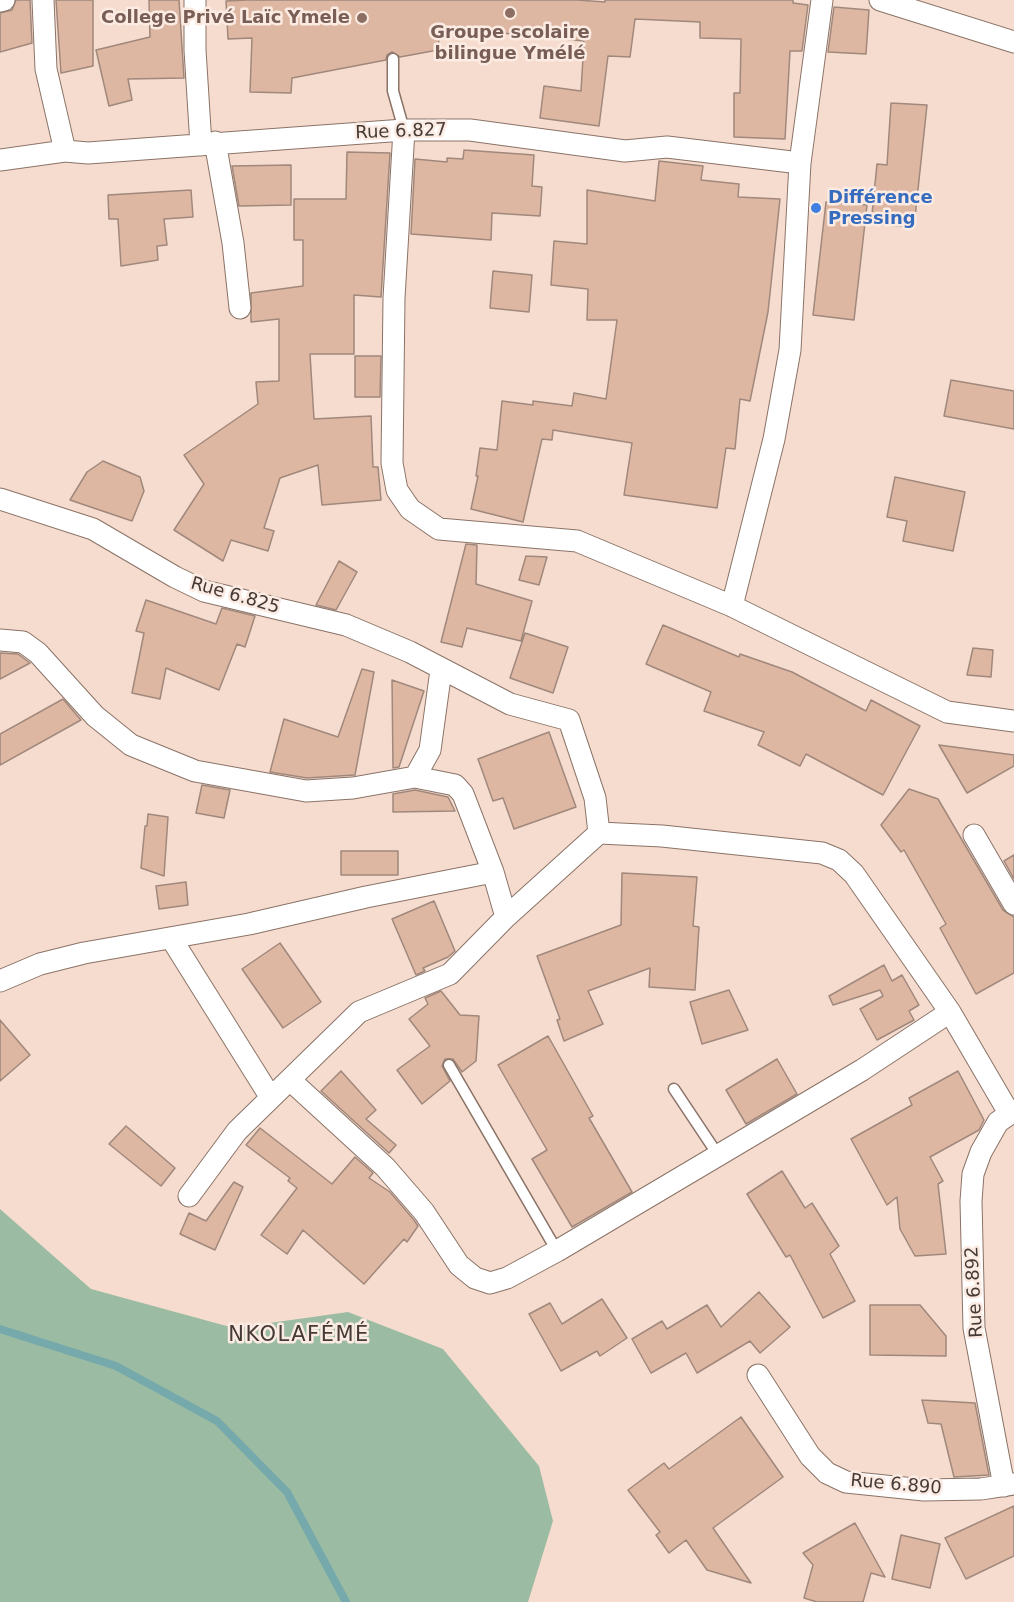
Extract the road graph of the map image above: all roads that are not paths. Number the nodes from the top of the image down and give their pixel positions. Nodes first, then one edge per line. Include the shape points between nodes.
1 (43, 0) edge
2 (195, 0) edge
3 (822, 0) edge
4 (880, 0) edge
5 (1014, 42) edge
6 (393, 58) dead end
7 (404, 130) junction
8 (208, 144) junction
9 (65, 151) junction
10 (0, 160) edge
11 (800, 163) junction
12 (240, 308) dead end
13 (0, 499) edge
14 (732, 606) junction
15 (0, 640) edge
16 (441, 670) junction
17 (1014, 722) edge
18 (414, 777) junction
19 (599, 833) junction
20 (974, 835) dead end
21 (493, 872) junction
22 (1014, 904) edge
23 (506, 917) junction
24 (171, 938) junction
25 (0, 981) edge
26 (950, 1012) junction
27 (449, 1065) dead end
28 (290, 1080) junction
29 (674, 1089) dead end
30 (271, 1098) junction
31 (1012, 1112) edge
32 (718, 1155) junction
33 (189, 1196) dead end
34 (557, 1251) junction
35 (758, 1376) dead end
36 (1009, 1485) edge

1 - 9 street via 46,69
2 - 8 street via 195,50
3 - 11 street
4 - 5 street
6 - 7 lane via 393,91
7 - 8 street, Rue 6.827
7 - 11 street, Rue 6.827 via 470,130 625,151 667,147
7 - 14 street via 394,298 392,463 402,500 439,529 577,541
8 - 9 street, Rue 6.827 via 88,153
8 - 12 street via 233,243
9 - 10 street, Rue 6.827
11 - 14 street via 790,350 774,439
13 - 16 street, Rue 6.825 via 93,529 204,591 346,625
14 - 17 street via 947,712
15 - 18 street via 23,642 38,653 95,716 131,745 195,771 306,791 353,788
16 - 18 street via 430,750
16 - 19 street, Rue 6.825 via 510,704 569,720 595,798
18 - 21 street via 459,789
19 - 23 street
19 - 26 street via 822,853 839,860 854,874
20 - 22 street
21 - 23 street
21 - 24 street
23 - 28 street via 450,974 359,1012
24 - 25 street via 40,964
24 - 30 street
26 - 31 street
26 - 32 street via 862,1070
27 - 34 lane
28 - 30 street
28 - 34 street via 385,1167 424,1212 459,1265 475,1278 490,1283 507,1278
29 - 32 lane
30 - 33 street via 237,1131
31 - 36 street, Rue 6.892 via 998,1122 981,1152 973,1174 971,1201 974,1328
32 - 34 street
35 - 36 street, Rue 6.890 via 810,1456 827,1473 846,1482 924,1490

